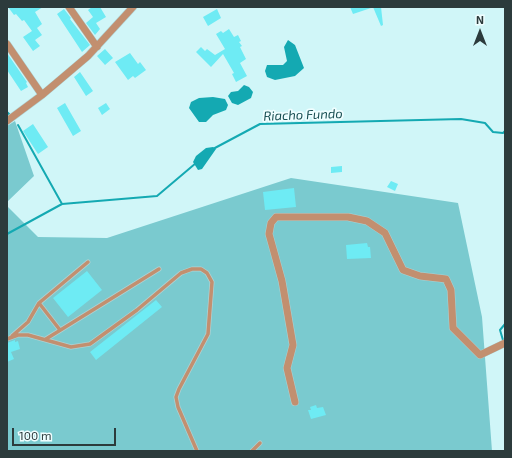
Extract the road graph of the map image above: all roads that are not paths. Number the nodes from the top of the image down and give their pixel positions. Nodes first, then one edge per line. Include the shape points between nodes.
1 (69, 7) edge
2 (132, 7) edge
3 (7, 44) edge
4 (97, 47) junction
5 (42, 95) junction
6 (7, 121) edge
7 (88, 262) dead end
8 (159, 269) dead end
9 (39, 303) junction
10 (60, 330) junction
11 (8, 338) edge
12 (46, 339) junction
13 (505, 344) edge
14 (295, 402) dead end
15 (260, 443) dead end
16 (197, 451) edge
17 (252, 451) edge

1 - 4 street
2 - 4 street
3 - 5 street
4 - 5 street
5 - 6 street
7 - 9 lane
8 - 10 lane
9 - 10 lane
9 - 11 lane via 28,322
10 - 12 lane
11 - 12 lane via 28,335
12 - 16 lane via 71,346 90,344 137,310 181,273 192,269 201,269 207,273 212,282 208,334 176,397
13 - 14 street via 480,355 453,328 451,290 446,279 420,276 403,270 385,233 367,221 348,217 276,217 271,223 269,234 282,281 293,345 287,368
15 - 17 lane

